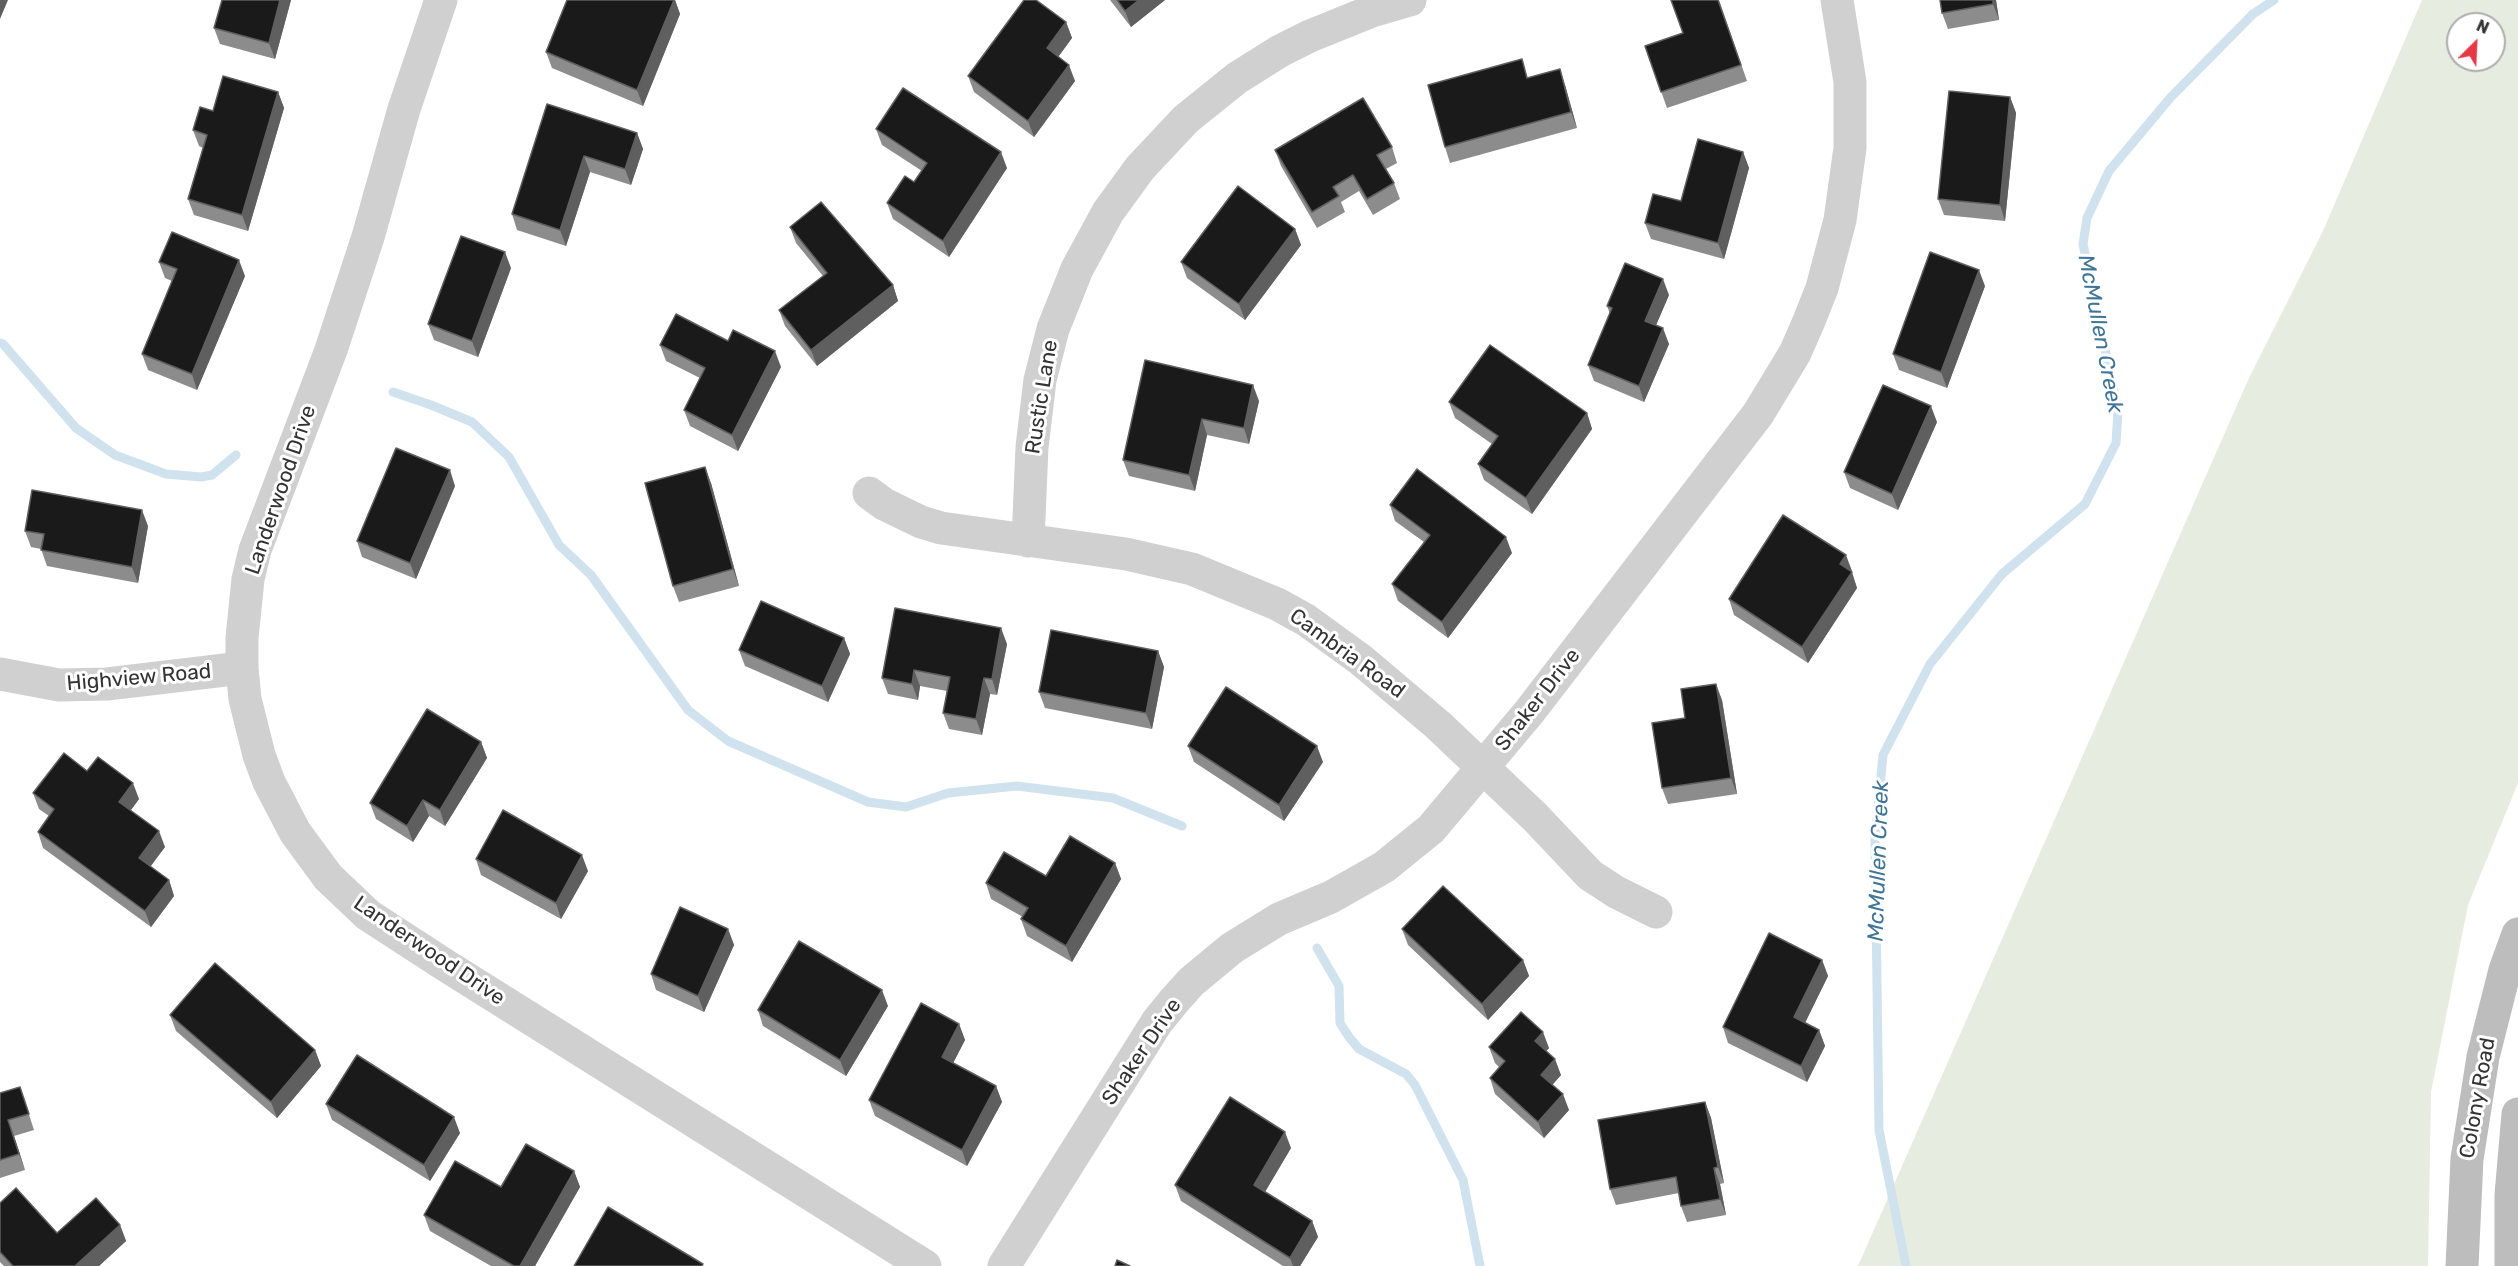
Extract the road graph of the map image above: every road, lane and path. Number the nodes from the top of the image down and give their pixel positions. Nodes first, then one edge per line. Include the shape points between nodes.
1 (441, 0) edge
2 (1410, 0) edge
3 (1837, 0) edge
4 (869, 493) dead end
5 (1028, 541) junction
6 (242, 668) junction
7 (0, 674) edge
8 (1484, 768) junction
9 (1656, 912) dead end
10 (2518, 934) edge
11 (2518, 1114) edge
12 (925, 1266) edge
13 (1004, 1266) edge
14 (2462, 1266) edge
15 (2511, 1266) edge

1 - 6 street, Landerwood Drive via 331,350 255,550 242,638
2 - 5 street, Rustic Lane via 1310,36 1237,78 1186,119 1140,168 1108,212 1077,269 1053,329 1032,447
3 - 8 street, Shaker Drive via 1850,82 1850,148 1840,220 1822,288 1795,353 1758,414
4 - 5 street, Cambria Road via 884,504 940,528
5 - 8 street, Cambria Road via 1126,554 1192,569 1277,604 1361,660
6 - 7 street, Highview Road via 107,684 60,685
6 - 12 street, Landerwood Drive via 259,755 274,792 295,832 328,877 368,915
8 - 9 street, Cambria Road via 1590,875
8 - 13 street, Shaker Drive via 1431,829 1384,867 1253,934 1191,982 1157,1023
10 - 14 main road, Colony Road via 2483,1057 2467,1159
11 - 15 main road, Colony Road via 2511,1195

